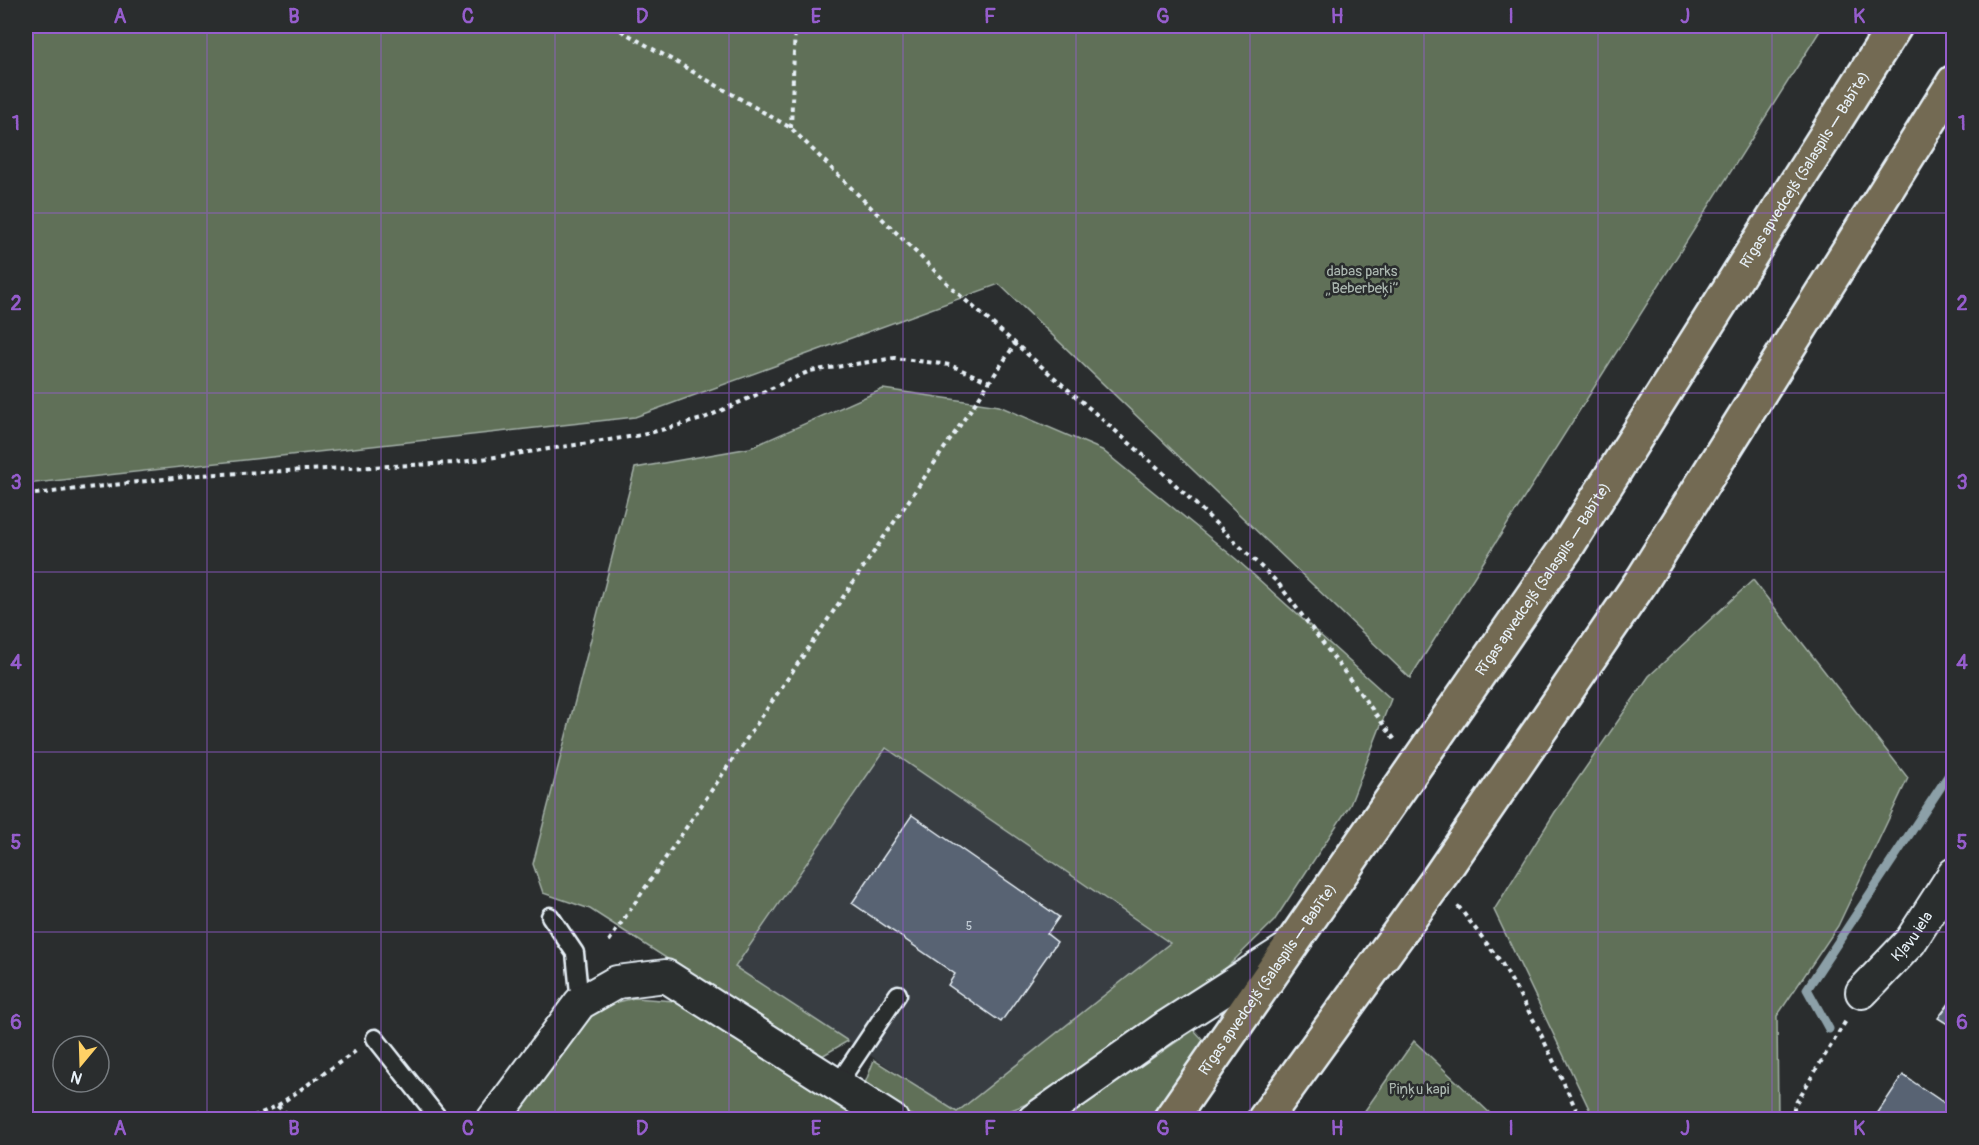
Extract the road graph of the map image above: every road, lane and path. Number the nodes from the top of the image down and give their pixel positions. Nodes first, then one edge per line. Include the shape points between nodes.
1 (613, 26) edge
2 (795, 26) edge
3 (1895, 26) edge
4 (1953, 82) edge
5 (790, 128) junction
6 (1016, 343) junction
7 (990, 382) junction
8 (26, 495) edge
9 (1416, 766) junction
10 (1953, 874) edge
11 (1438, 879) junction
12 (550, 916) dead end
13 (609, 941) dead end
14 (1286, 950) junction
15 (1862, 992) joint
16 (898, 994) dead end
17 (580, 1003) junction
18 (375, 1038) joint
19 (837, 1084) junction
20 (276, 1106) junction
21 (245, 1119) edge
22 (296, 1119) edge
23 (440, 1119) edge
24 (493, 1119) edge
25 (892, 1119) edge
26 (1034, 1119) edge
27 (1170, 1119) edge
28 (1264, 1119) edge
29 (1581, 1119) edge
30 (1794, 1119) edge

1 - 5 path
2 - 5 path
3 - 9 highway, Rīgas apvedceļš (Salaspils — Babīte) via 1568,545
4 - 11 highway via 1643,579
5 - 6 path via 955,291
6 - 7 path
6 - 9 path via 1158,468 1278,583
7 - 8 path via 950,365 895,358 810,371 702,419 642,435 454,463 199,475
7 - 13 path
9 - 14 highway, Rīgas apvedceļš (Salaspils — Babīte)
10 - 15 street, Kļavu iela via 1910,942
11 - 28 highway
11 - 29 path via 1501,962 1538,1028
12 - 17 lane via 575,953
14 - 26 street
14 - 27 highway, Rīgas apvedceļš (Salaspils — Babīte)
15 - 30 path via 1794,1106
16 - 19 lane
17 - 19 street via 617,982 666,976
17 - 24 street
18 - 20 path
18 - 23 lane
19 - 25 street
20 - 21 path
20 - 22 path

